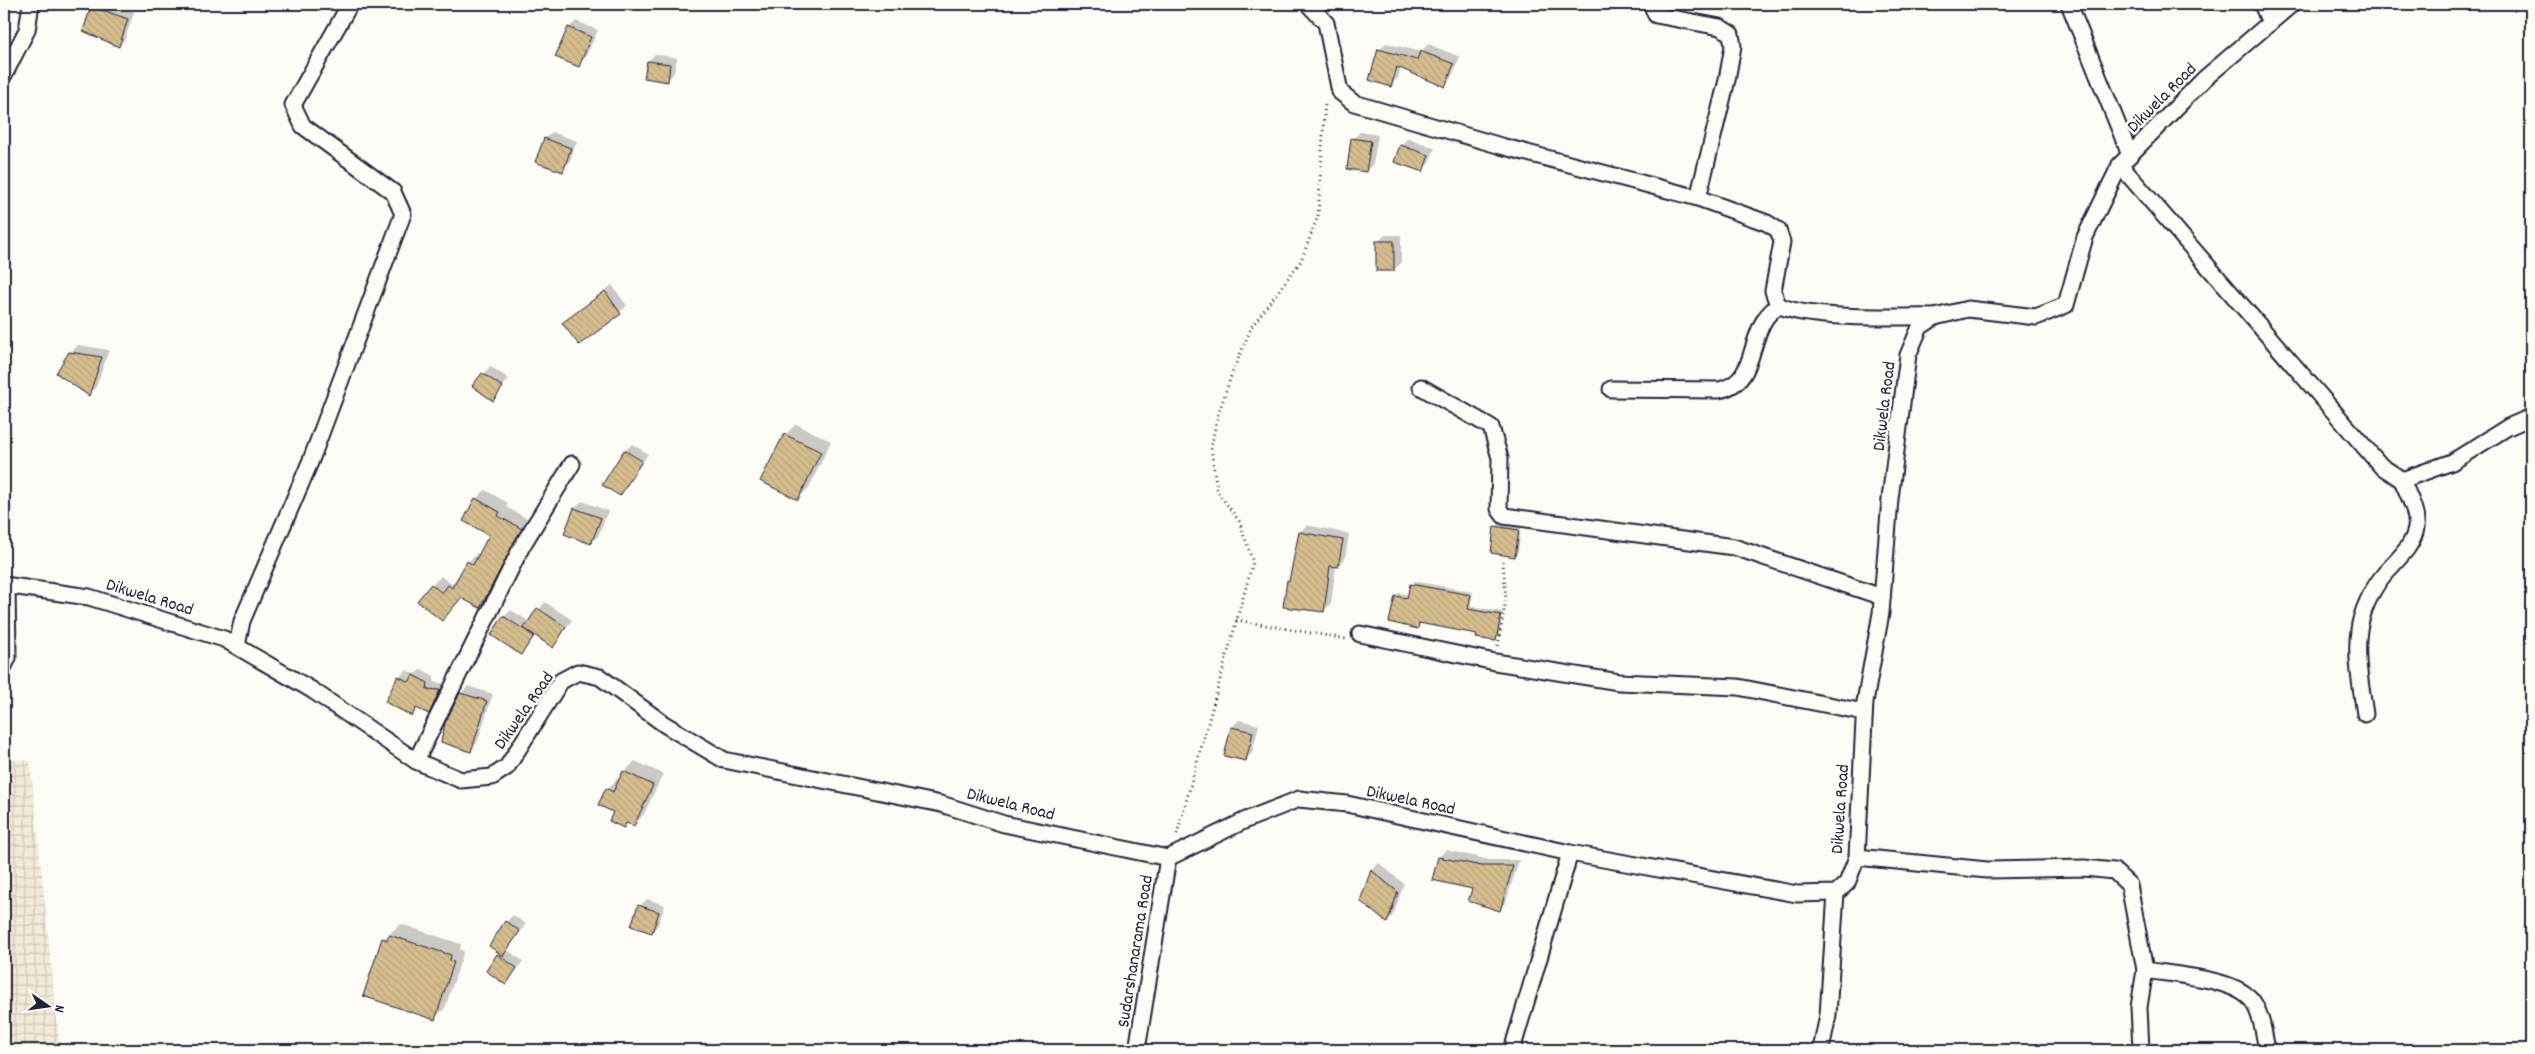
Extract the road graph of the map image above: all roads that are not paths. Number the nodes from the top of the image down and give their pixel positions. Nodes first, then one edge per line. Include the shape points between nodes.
1 (31, 4) edge
2 (350, 4) edge
3 (1308, 4) edge
4 (1651, 4) edge
5 (2069, 4) edge
6 (2262, 4) edge
7 (2292, 4) edge
8 (2270, 23) junction
9 (4, 74) edge
10 (2125, 160) junction
11 (1698, 198) junction
12 (1778, 305) junction
13 (1935, 317) junction
14 (1421, 387) dead end
15 (1611, 389) dead end
16 (2531, 417) edge
17 (572, 464) dead end
18 (2402, 480) junction
19 (5, 586) edge
20 (1882, 597) junction
21 (1360, 634) road end
22 (237, 646) junction
23 (4, 666) edge
24 (1864, 712) junction
25 (2365, 714) dead end
26 (416, 762) junction
27 (1570, 853) junction
28 (1857, 857) junction
29 (1168, 858) junction
30 (1836, 893) junction
31 (2145, 970) junction
32 (1137, 1050) edge
33 (1512, 1050) edge
34 (1821, 1050) edge
35 (2141, 1050) edge
36 (2267, 1050) edge

1 - 9 street via 27,30
2 - 22 street via 294,104 303,126 393,192 403,214 311,460 242,621
3 - 11 street via 1326,23 1340,92 1354,103
4 - 11 street via 1656,15 1720,27 1731,34 1733,46 1727,80
5 - 10 street
6 - 8 street
7 - 8 street, Dikwela Road
8 - 10 street, Dikwela Road via 2204,79
10 - 13 street, Dikwela Road via 2085,237 2066,305 2036,317 1968,309
10 - 18 street via 2381,466
11 - 12 street via 1778,230 1782,242 1773,291
12 - 13 street via 1790,311 1822,314
12 - 15 street via 1764,319 1742,379 1732,387 1719,390
13 - 20 street, Dikwela Road via 1920,327 1908,355 1890,499
14 - 20 street via 1491,427 1500,458 1499,509 1504,516 1734,547
16 - 18 street via 2508,427 2452,462
17 - 26 street via 522,546
18 - 25 street via 2415,512 2416,528 2410,544 2380,579 2359,630 2359,668
19 - 22 street, Dikwela Road via 89,597 224,638
19 - 23 street via 8,658
20 - 24 street, Dikwela Road
21 - 24 street via 1495,662 1619,682 1738,687
22 - 26 street, Dikwela Road via 312,690
24 - 28 street, Dikwela Road
26 - 29 street, Dikwela Road via 460,780 492,777 507,767 561,681 578,672 600,677 664,724 724,760 941,804 1004,824
27 - 29 street, Dikwela Road via 1347,804 1299,799 1246,820
27 - 30 street, Dikwela Road via 1797,894
27 - 33 street
28 - 30 street, Dikwela Road via 1847,883
28 - 31 street via 1987,870 2084,868 2114,871 2129,885
29 - 32 street, Sudarshanarama Road
30 - 34 street via 1828,1015
31 - 35 street via 2139,1007
31 - 36 street via 2232,985 2253,1002

